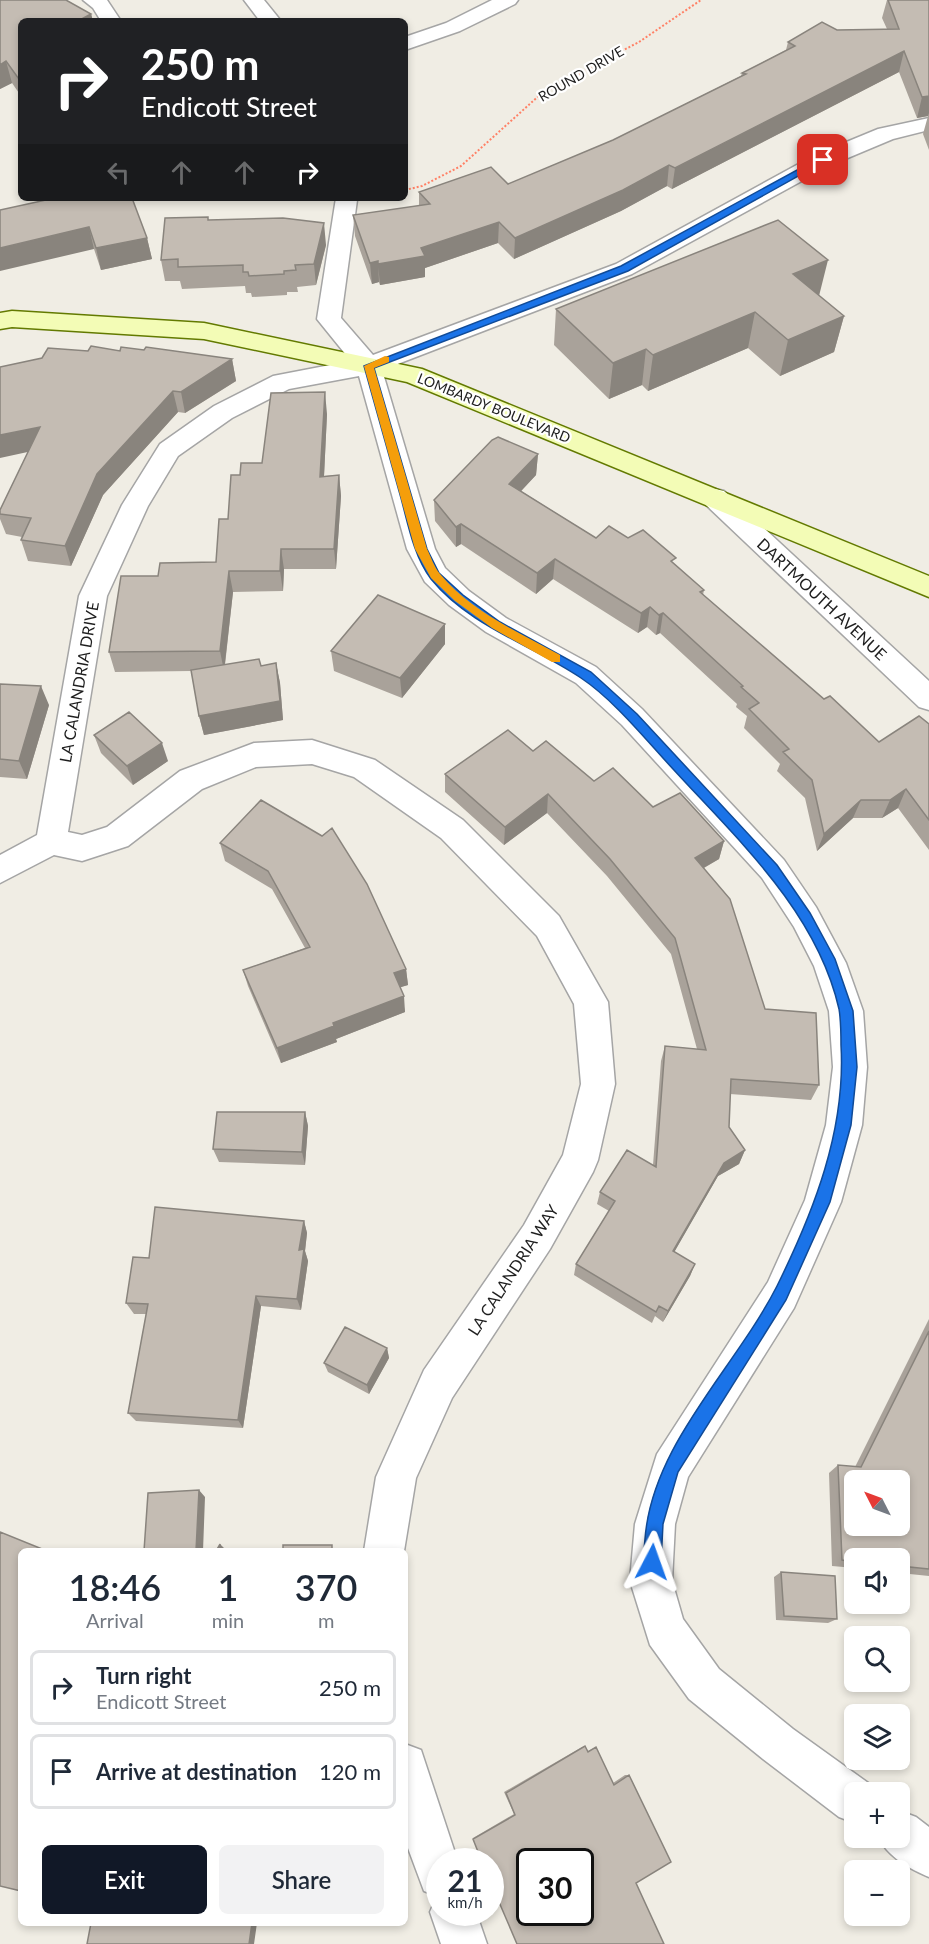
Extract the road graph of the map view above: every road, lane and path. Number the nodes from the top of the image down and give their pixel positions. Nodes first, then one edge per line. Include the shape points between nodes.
1 (93, 0) edge
2 (254, 0) edge
3 (508, 0) edge
4 (701, 0) edge
5 (109, 18) edge
6 (268, 18) edge
7 (408, 43) edge
8 (929, 124) edge
9 (408, 189) edge
10 (346, 201) edge
11 (0, 321) edge
12 (369, 366) junction
13 (715, 498) junction
14 (929, 587) edge
15 (929, 699) edge
16 (51, 842) junction
17 (0, 870) edge
18 (384, 1548) edge
19 (408, 1777) edge
20 (844, 1793) edge
21 (910, 1840) edge
22 (430, 1848) edge
23 (929, 1854) edge
24 (458, 1926) edge
25 (464, 1944) edge

1 - 5 street
2 - 6 street
3 - 7 street via 453,27
4 - 9 path, ROUND DRIVE via 639,42 542,93 461,166
8 - 12 street, LA CALANDRIA DRIVE via 886,134 823,160 624,268
10 - 12 street via 329,319
11 - 12 street, LOMBARDY BOULEVARD via 204,331
12 - 13 street, LOMBARDY BOULEVARD via 413,375
12 - 16 street, LA CALANDRIA DRIVE via 282,382 223,412 169,450 135,505 93,596
12 - 20 street via 421,549 435,575 496,625 586,675 632,717 773,869 830,963 846,1011 850,1067 844,1125 823,1202 781,1295 671,1468 655,1524 651,1581 665,1629 704,1684
13 - 14 street, LOMBARDY BOULEVARD
13 - 15 street, DARTMOUTH AVENUE
16 - 17 street
16 - 18 street, LA CALANDRIA WAY via 82,848 117,837 190,780 254,755 312,752 364,768 452,829 548,926 591,1002 598,1084 580,1160 537,1237 438,1383 396,1477
19 - 22 street
21 - 23 street
24 - 25 street

